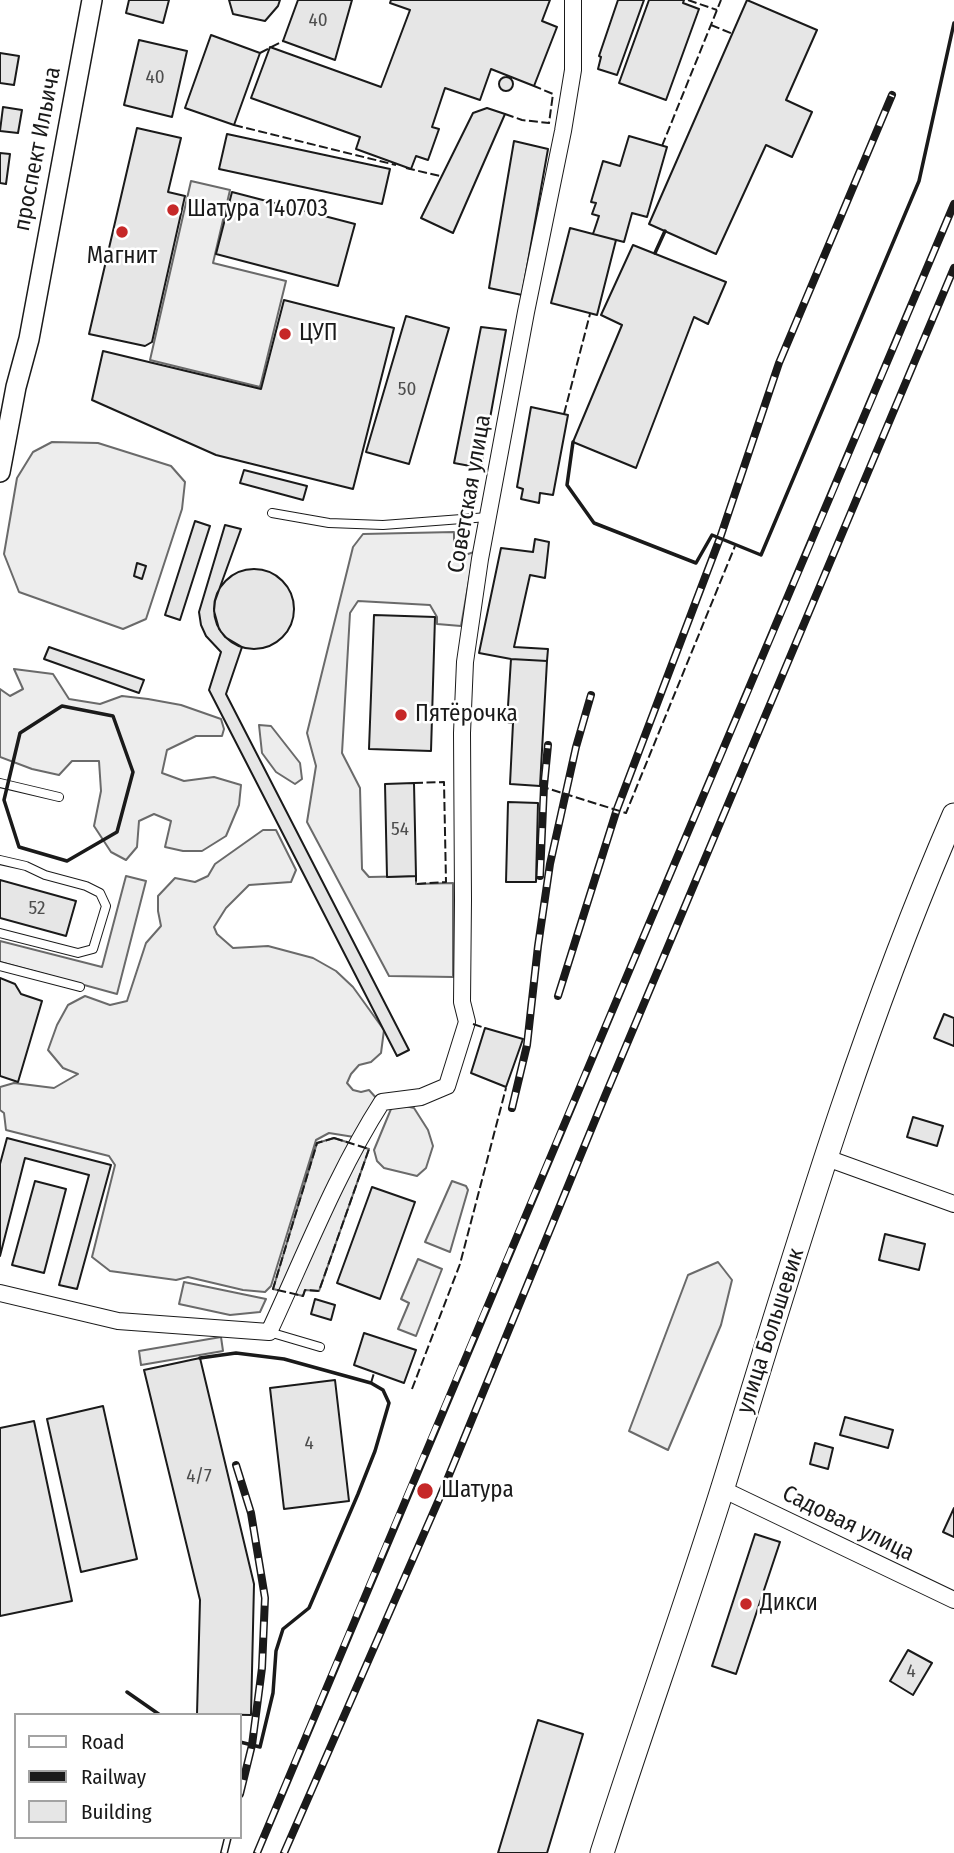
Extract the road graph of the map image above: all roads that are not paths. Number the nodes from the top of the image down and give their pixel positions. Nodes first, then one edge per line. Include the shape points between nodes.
1 (92, 0) edge
2 (573, 0) edge
3 (0, 472) edge
4 (272, 513) dead end
5 (488, 517) junction
6 (0, 783) edge
7 (59, 797) dead end
8 (954, 815) edge
9 (0, 860) edge
10 (0, 933) edge
11 (0, 966) edge
12 (80, 987) dead end
13 (824, 1157) junction
14 (954, 1204) edge
15 (0, 1293) edge
16 (270, 1332) junction
17 (320, 1347) dead end
18 (722, 1489) junction
19 (954, 1601) edge
20 (603, 1853) edge

1 - 3 street, проспект Ильича
2 - 5 street, Советская улица via 573,70
4 - 5 lane via 329,523 383,525
5 - 16 street, Советская улица via 465,662 462,733 462,1002 467,1022 447,1086 421,1097 383,1102 368,1125
6 - 7 lane
8 - 13 main road, улица Большевик via 913,909
9 - 10 lane via 86,886 100,893 106,906 93,949 86,951 78,953
11 - 12 lane
13 - 14 street
13 - 18 main road, улица Большевик
15 - 16 street via 118,1321
16 - 17 lane
18 - 19 street, Садовая улица
18 - 20 main road, улица Большевик

